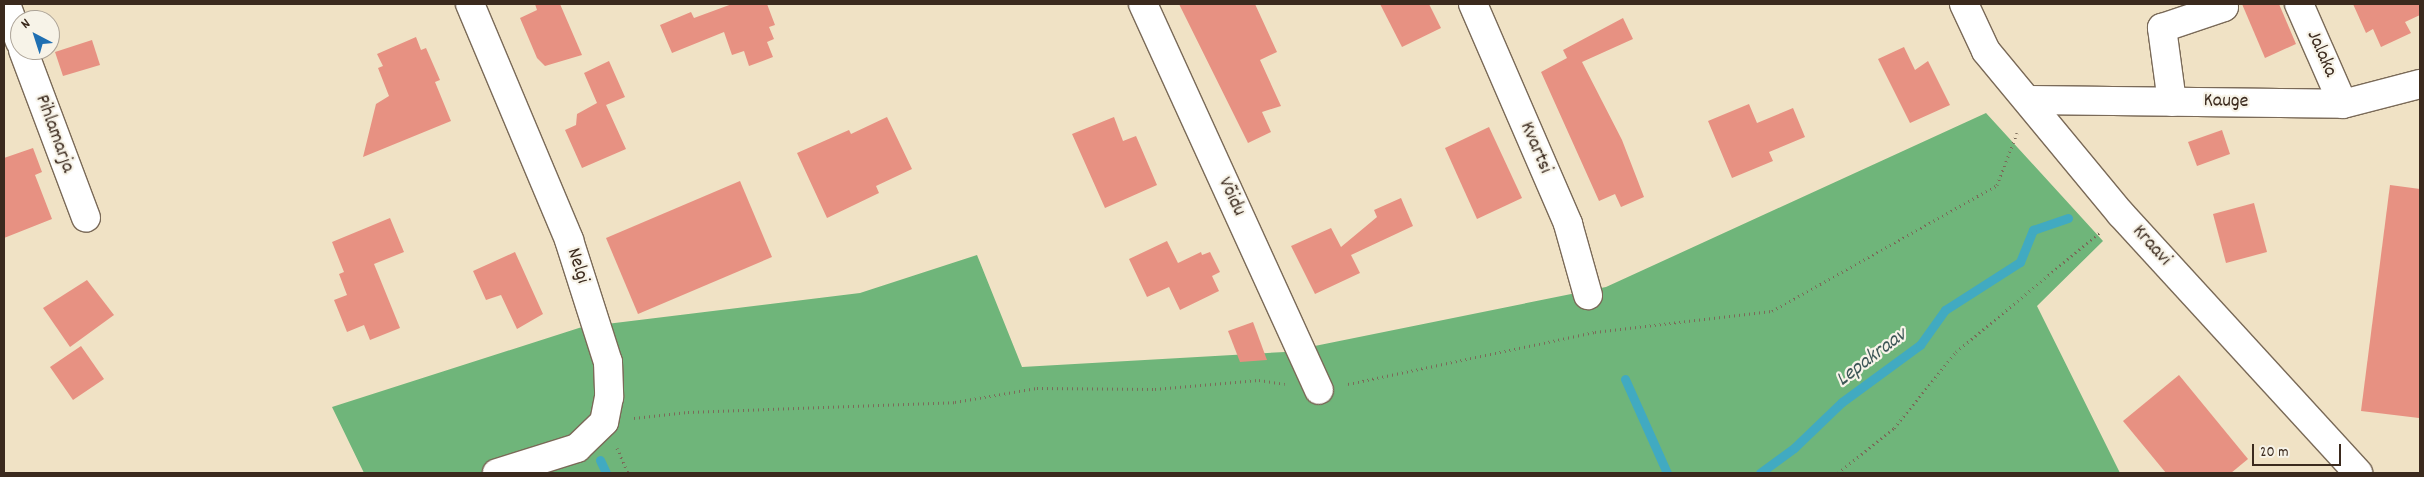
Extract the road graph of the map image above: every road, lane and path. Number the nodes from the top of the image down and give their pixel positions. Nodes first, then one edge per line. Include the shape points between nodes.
1 (470, 4) edge
2 (1143, 4) edge
3 (1473, 4) edge
4 (1964, 4) edge
5 (2223, 4) edge
6 (2299, 4) edge
7 (27, 60) edge
8 (2420, 84) edge
9 (2030, 100) junction
10 (2172, 102) junction
11 (2343, 104) junction
12 (2121, 214) junction
13 (86, 218) dead end
14 (1588, 295) dead end
15 (1319, 390) junction
16 (604, 422) junction
17 (497, 473) edge
18 (1838, 473) edge
19 (2358, 473) edge

1 - 16 street, Nelgi via 568,240 608,362 609,396
2 - 15 street, Võidu
3 - 14 street, Kvartsi via 1568,224
4 - 9 street, Kraavi via 1986,51
5 - 10 street via 2224,7 2162,28
6 - 11 street, Jalaka
7 - 13 street, Pihlamarja
8 - 11 street, Kauge
9 - 10 street, Kauge
9 - 12 street, Kraavi
9 - 15 path via 1997,185 1772,311 1595,332
10 - 11 street, Kauge
12 - 18 path via 1956,352 1894,428
12 - 19 street, Kraavi
15 - 16 path via 1259,380 1155,389 1037,388 955,402 688,412
16 - 17 street via 576,448

